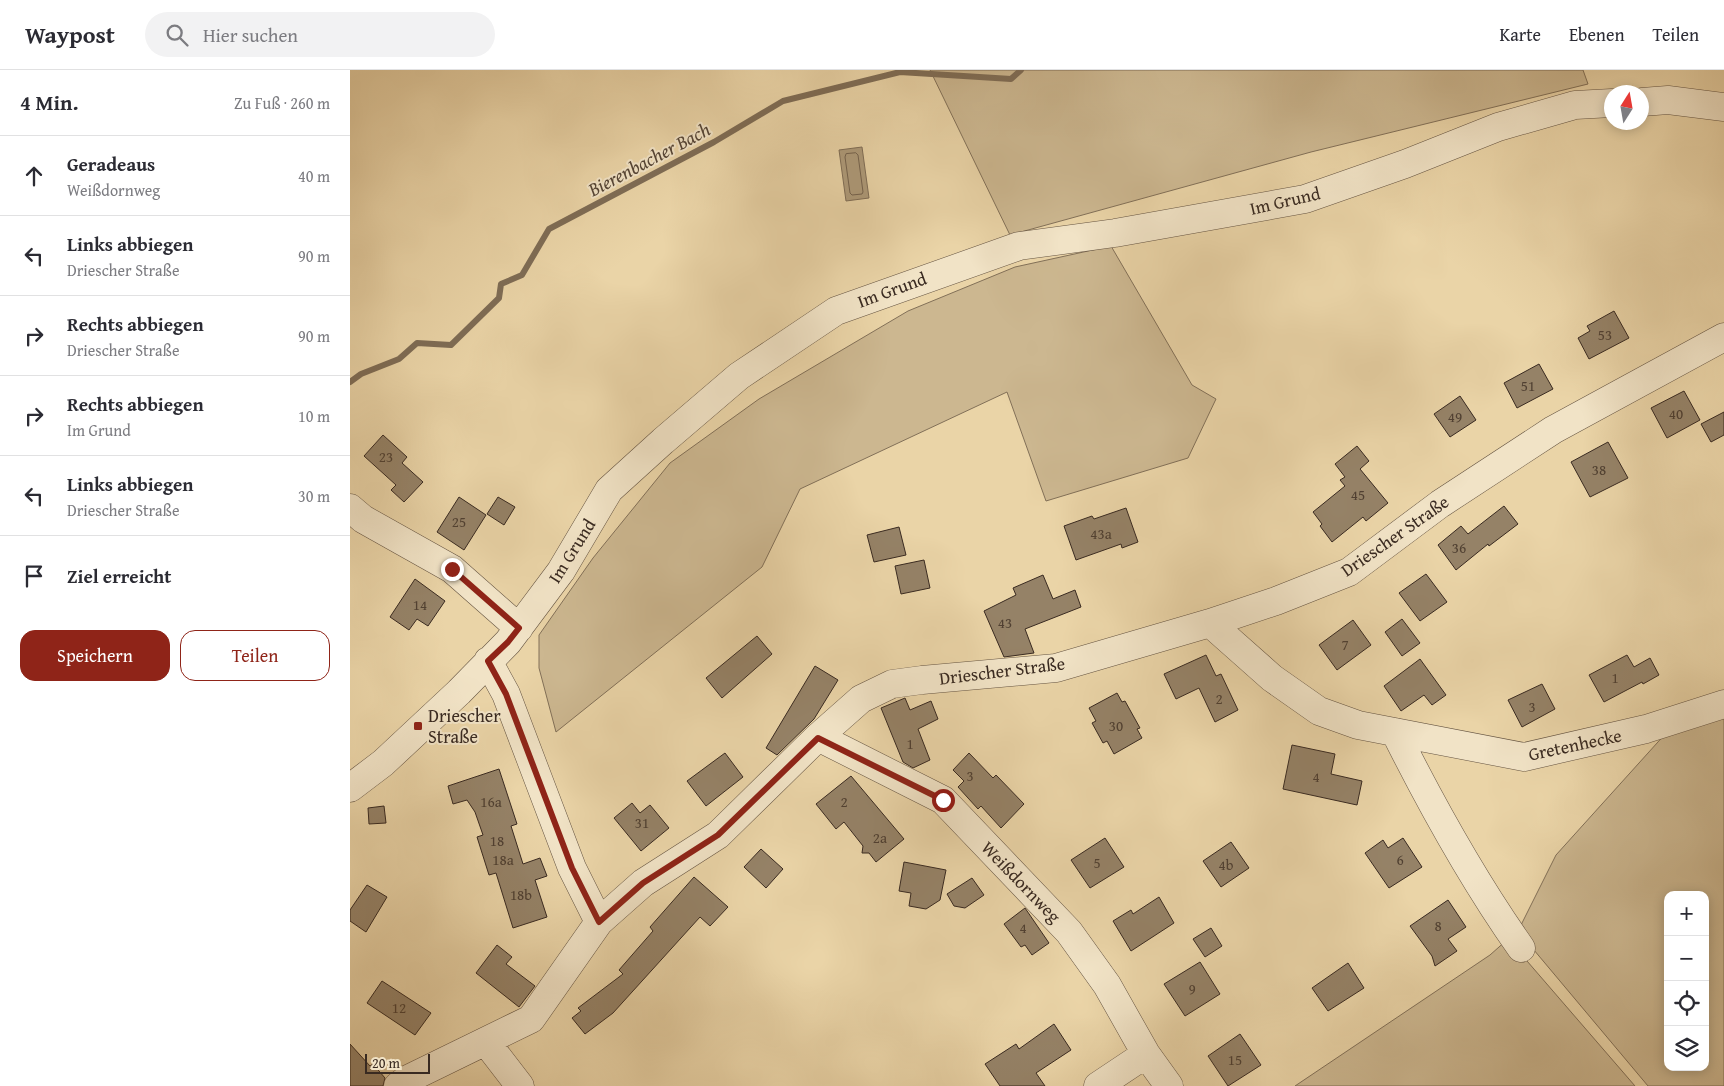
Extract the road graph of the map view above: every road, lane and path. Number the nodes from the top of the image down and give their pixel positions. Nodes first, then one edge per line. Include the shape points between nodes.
1 (1649, 101) edge
2 (1604, 103) edge
3 (1724, 107) edge
4 (1724, 337) edge
5 (350, 508) edge
6 (1210, 623) junction
7 (519, 628) junction
8 (488, 661) junction
9 (1724, 704) edge
10 (1395, 732) junction
11 (818, 738) junction
12 (350, 788) edge
13 (599, 922) junction
14 (1521, 948) dead end
15 (486, 1042) junction
16 (1146, 1054) junction
17 (398, 1086) edge
18 (520, 1086) edge
19 (1098, 1086) edge
20 (1169, 1086) edge

1 - 3 street via 1668,100
2 - 7 street, Im Grund via 1575,105 1498,127 1406,164 1305,199 1115,233 1019,246 836,310 739,376 609,490 561,571
4 - 6 street, Driescher Straße via 1553,430 1440,504 1349,572
5 - 7 street via 363,519 452,569
6 - 10 street, Gretenhecke via 1272,678 1318,711 1358,725
6 - 11 street, Driescher Straße via 1056,668 892,684 861,699
7 - 8 street, Im Grund
8 - 12 street, Im Grund via 383,763
8 - 13 street via 506,694 572,868
9 - 10 street, Gretenhecke via 1646,729 1524,757
10 - 14 street via 1425,791 1497,914
11 - 13 street, Driescher Straße via 718,835 643,883
11 - 16 street, Weißdornweg via 943,800 1069,932 1107,985
13 - 15 street, Driescher Straße via 531,1019
15 - 17 street, Driescher Straße
15 - 18 street
16 - 19 street
16 - 20 street, Weißdornweg

